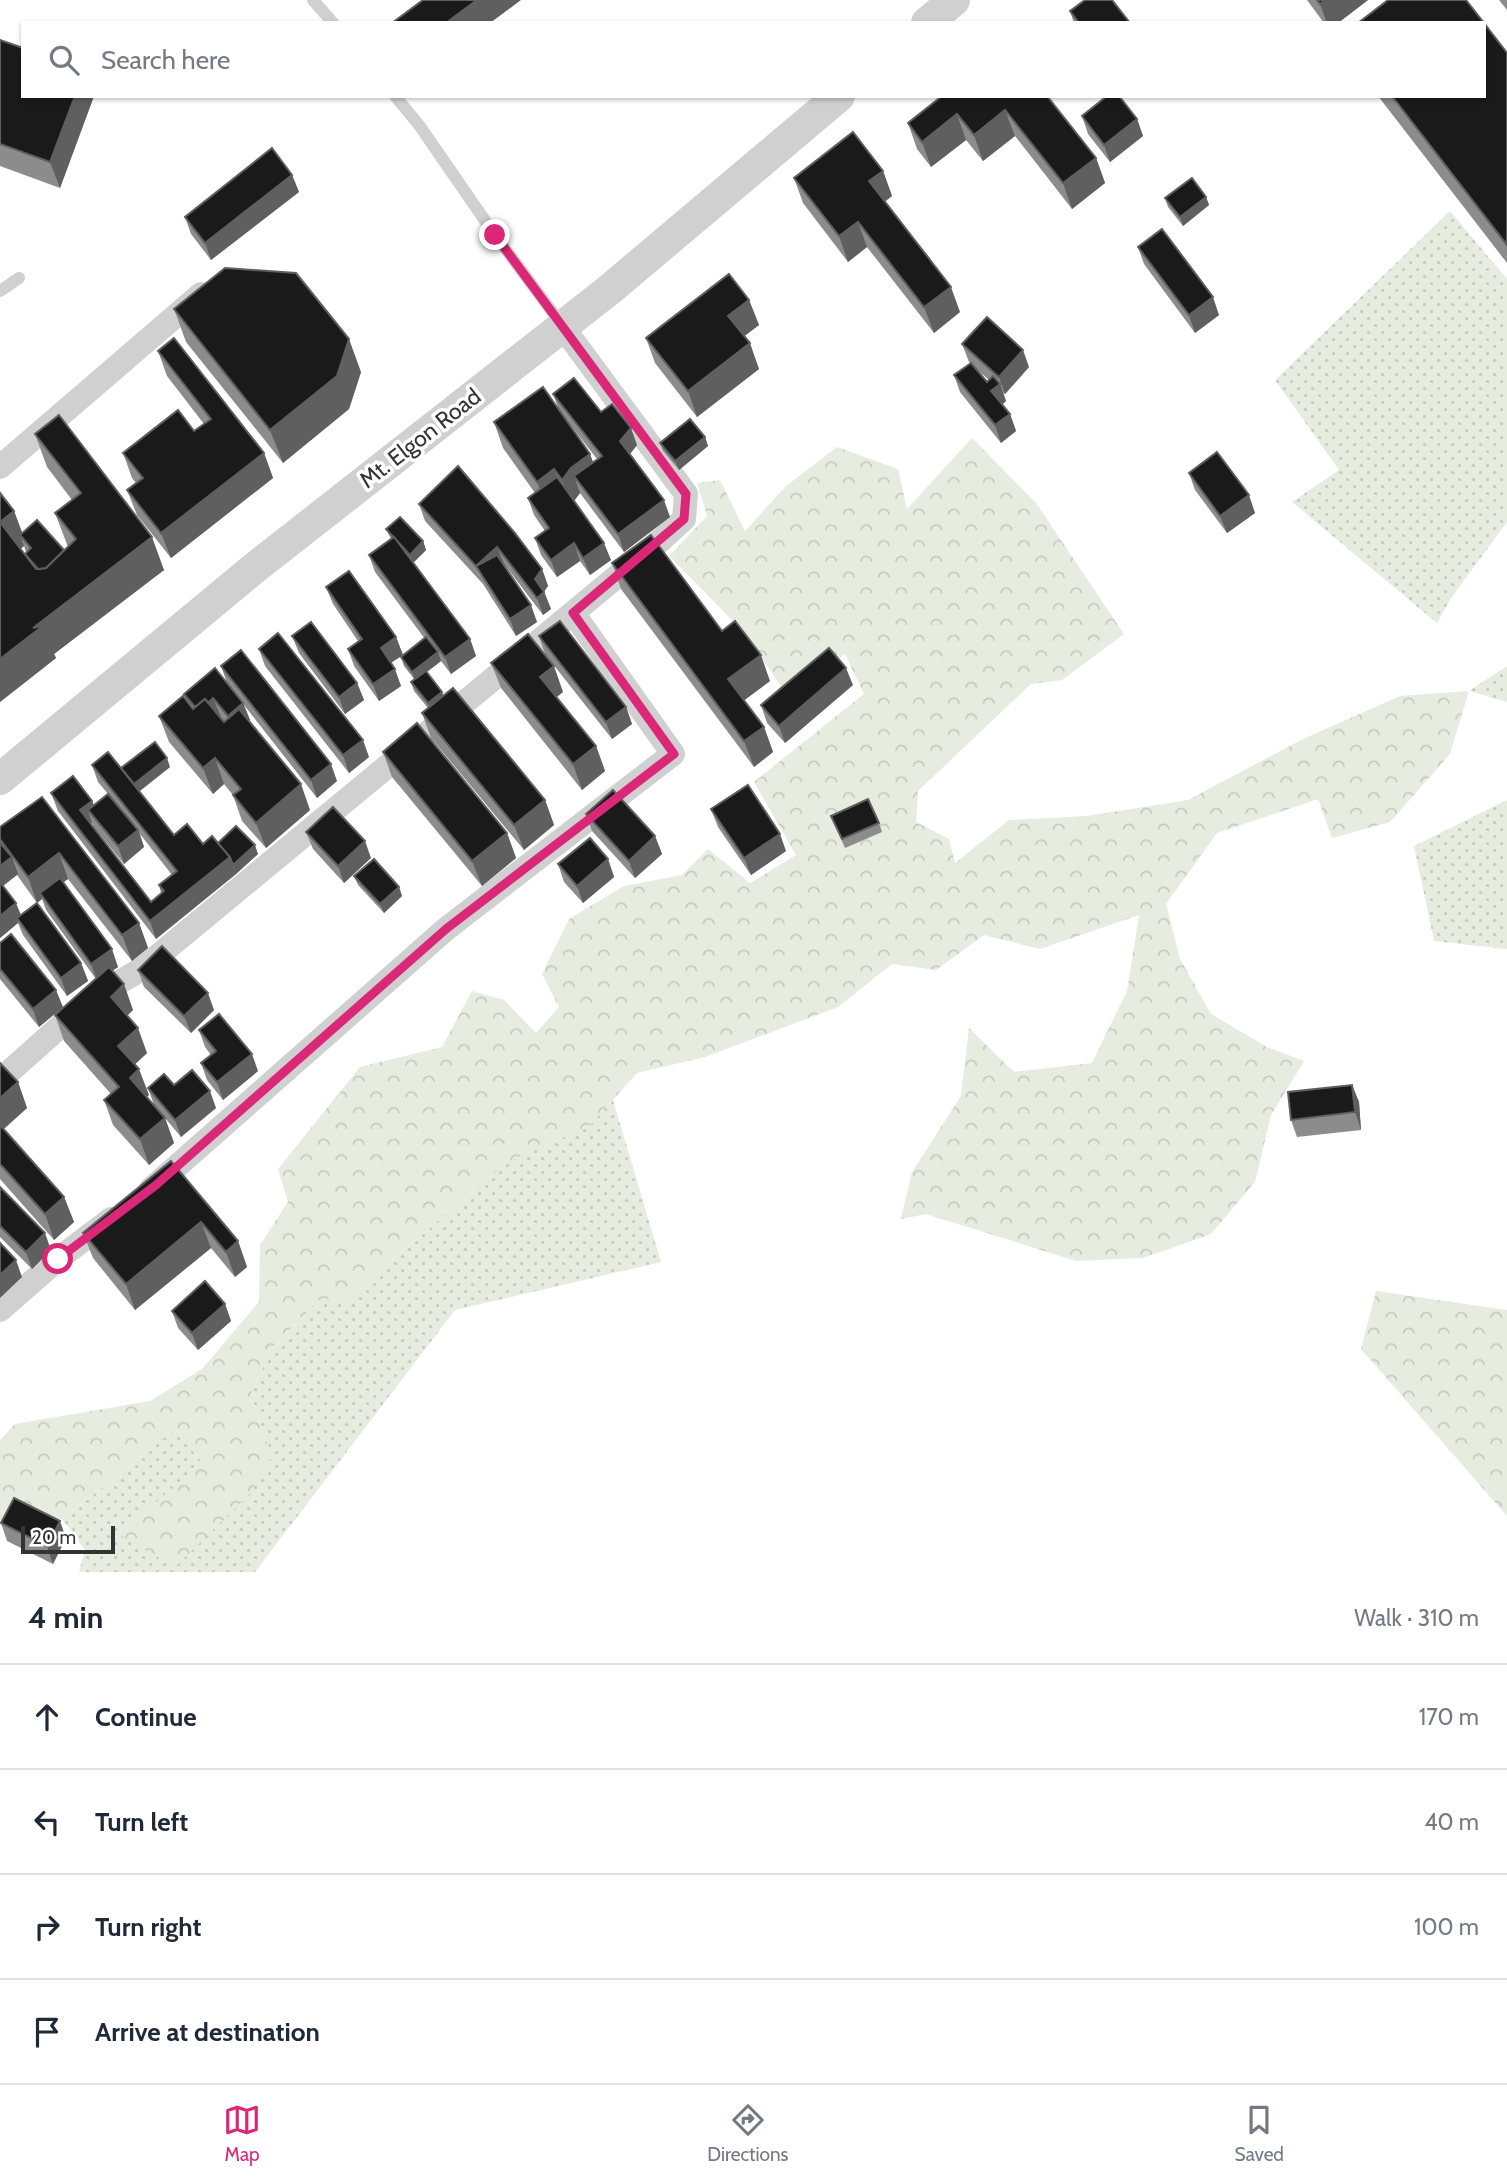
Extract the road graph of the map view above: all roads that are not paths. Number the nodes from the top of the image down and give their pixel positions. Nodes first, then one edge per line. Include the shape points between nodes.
1 (313, 0) edge
2 (954, 0) edge
3 (331, 21) edge
4 (929, 21) edge
5 (397, 98) edge
6 (837, 98) edge
7 (19, 278) dead end
8 (0, 291) edge
9 (201, 294) edge
10 (562, 326) junction
11 (0, 467) edge
12 (573, 613) junction
13 (0, 779) edge
14 (0, 1080) edge
15 (0, 1310) edge

1 - 3 lane
2 - 4 street
5 - 10 lane
6 - 10 street, Mt. Elgon Road
7 - 8 lane
9 - 11 street
10 - 12 street via 686,494 684,519
10 - 13 street, Mt. Elgon Road via 252,570
12 - 14 street via 142,969 92,998
12 - 15 street via 674,754 446,929 156,1185 58,1259

